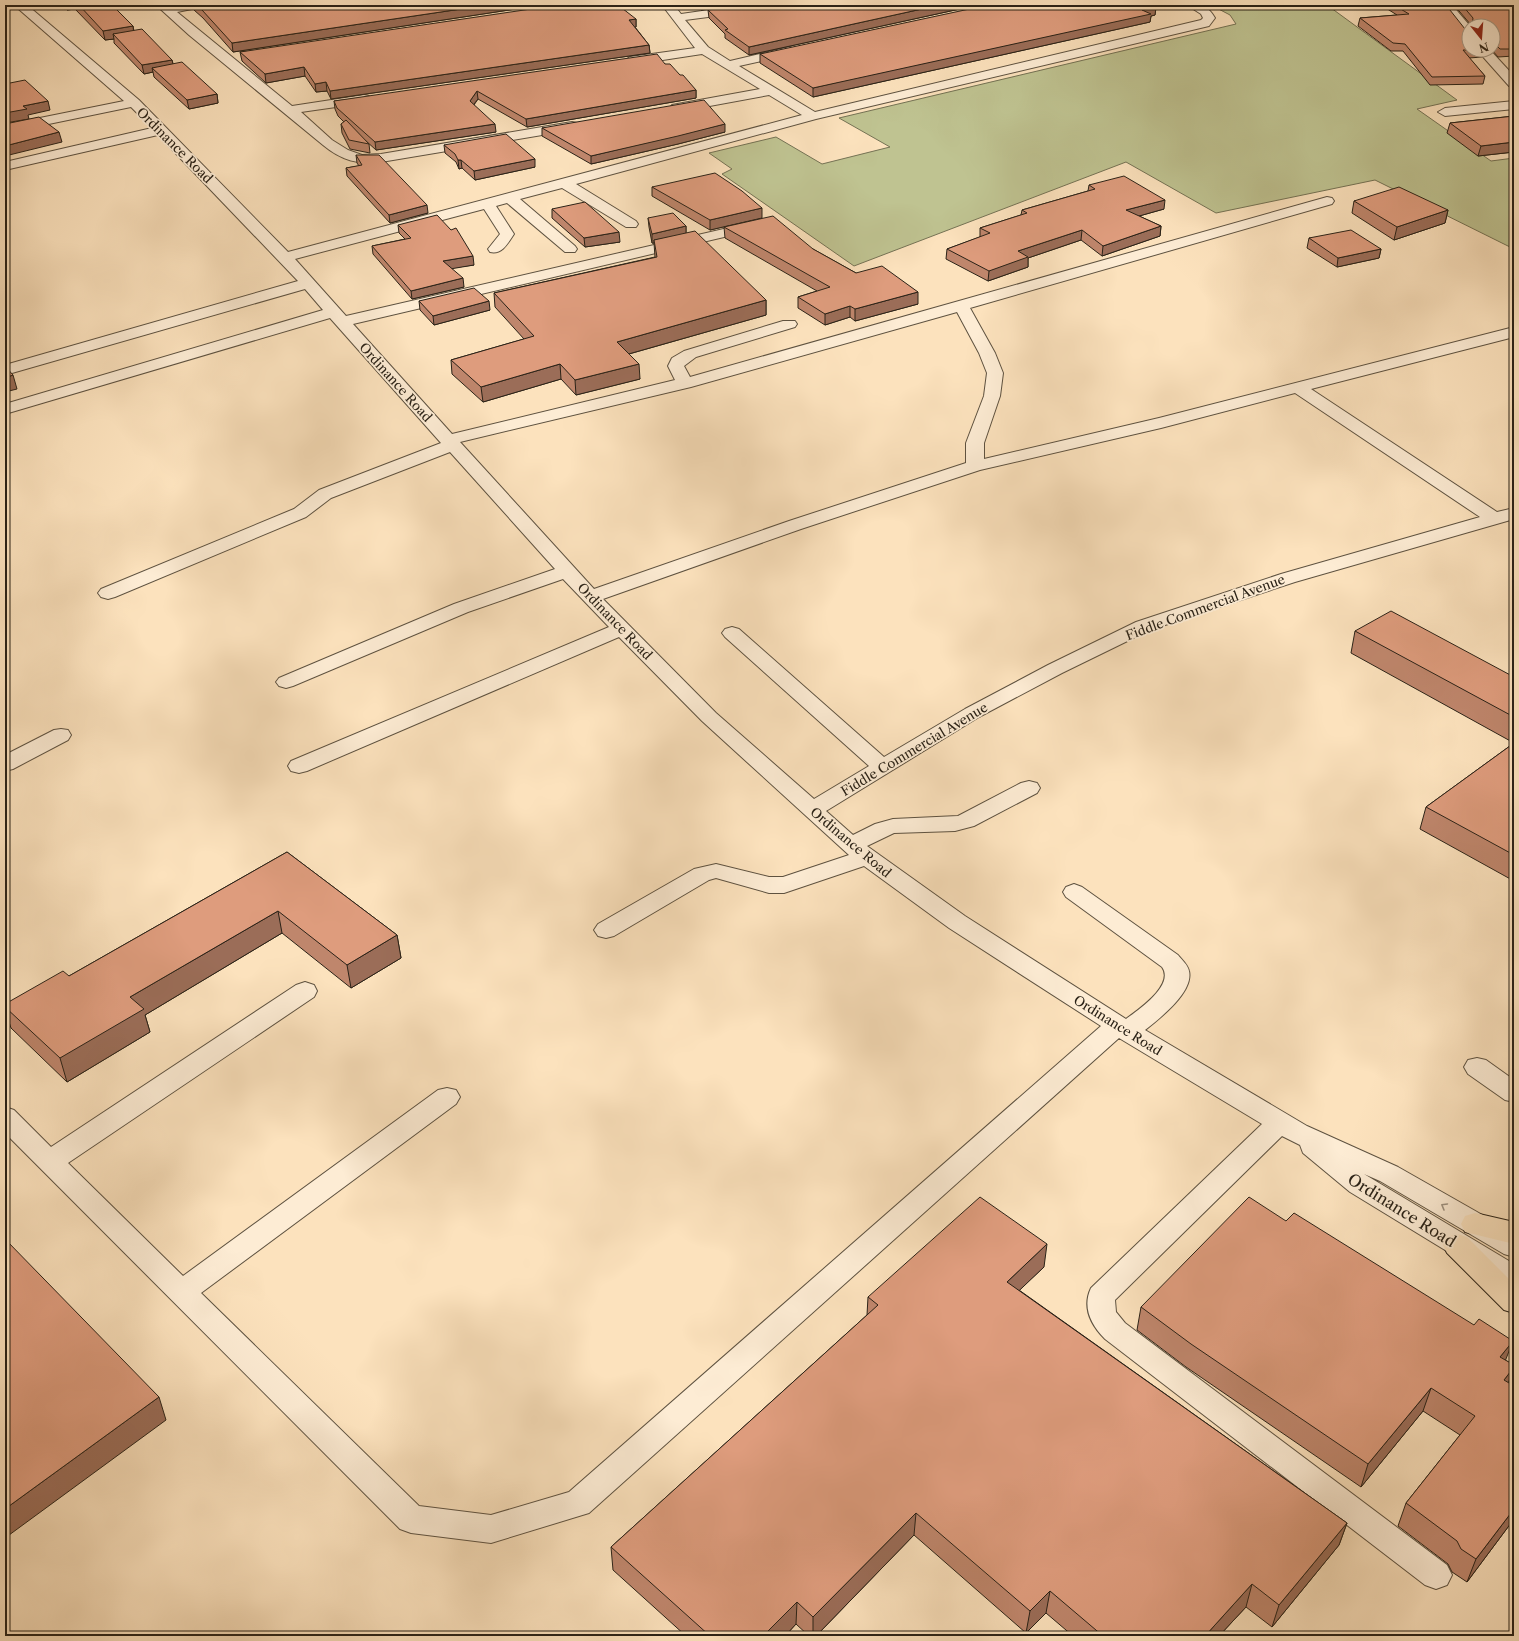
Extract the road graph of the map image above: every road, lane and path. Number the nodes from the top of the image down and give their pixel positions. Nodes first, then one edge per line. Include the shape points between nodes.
1 (20, 5) edge
2 (198, 5) edge
3 (668, 5) edge
4 (769, 5) edge
5 (1193, 5) edge
6 (1446, 5) edge
7 (164, 7) edge
8 (677, 18) junction
9 (1461, 23) edge
10 (798, 49) edge
11 (704, 50) junction
12 (241, 55) edge
13 (225, 58) junction
14 (1491, 58) edge
15 (618, 62) edge
16 (728, 65) junction
17 (1514, 83) edge
18 (770, 91) junction
19 (376, 98) edge
20 (134, 103) junction
21 (1514, 105) edge
22 (290, 110) junction
23 (663, 111) edge
24 (1445, 112) dead end
25 (813, 116) junction
26 (586, 124) edge
27 (5, 129) edge
28 (161, 130) junction
29 (5, 166) edge
30 (564, 183) junction
31 (509, 197) junction
32 (1327, 201) dead end
33 (487, 203) junction
34 (765, 223) edge
35 (631, 224) dead end
36 (495, 249) dead end
37 (570, 249) dead end
38 (286, 257) junction
39 (309, 283) junction
40 (962, 307) junction
41 (338, 317) junction
42 (789, 324) dead end
43 (1514, 332) edge
44 (5, 370) edge
45 (685, 383) junction
46 (1298, 388) junction
47 (5, 409) edge
48 (450, 443) junction
49 (975, 466) junction
50 (1514, 513) edge
51 (1493, 518) junction
52 (567, 571) junction
53 (108, 593) dead end
54 (590, 597) junction
55 (622, 629) junction
56 (732, 633) dead end
57 (286, 682) dead end
58 (61, 735) dead end
59 (5, 764) edge
60 (299, 766) dead end
61 (883, 767) junction
62 (1029, 788) dead end
63 (812, 810) junction
64 (858, 851) junction
65 (1074, 892) dead end
66 (606, 930) dead end
67 (305, 991) dead end
68 (1123, 1028) junction
69 (1477, 1067) dead end
70 (1514, 1093) edge
71 (447, 1097) dead end
72 (5, 1117) edge
73 (1289, 1128) junction
74 (50, 1161) junction
75 (1475, 1224) junction
76 (1514, 1233) edge
77 (1457, 1245) junction
78 (1514, 1246) edge
79 (1514, 1278) edge
80 (182, 1292) junction
81 (1514, 1302) edge
82 (1436, 1575) dead end

1 - 20 street, Ordinance Road
2 - 7 street
3 - 8 street
4 - 8 street
5 - 25 street via 1206,12 1209,18 1205,23
6 - 9 street
7 - 13 street
8 - 11 street
10 - 16 street
11 - 15 street
11 - 16 street
12 - 13 street
13 - 22 street
14 - 17 street
16 - 18 street
18 - 23 street
18 - 25 street
19 - 22 street
20 - 27 street
20 - 28 street, Ordinance Road
21 - 24 street
22 - 26 street via 338,150 352,157 370,158
25 - 30 street
28 - 29 street
28 - 38 street, Ordinance Road
30 - 31 street
30 - 35 street
31 - 33 street
31 - 37 street
32 - 40 street
33 - 36 street via 507,234
33 - 38 street
34 - 41 street
38 - 39 street, Ordinance Road
39 - 41 street, Ordinance Road
39 - 44 street
40 - 45 street
40 - 49 street via 987,353 994,373 992,396 975,443
41 - 47 street
41 - 48 street, Ordinance Road
42 - 45 street via 690,354 678,361 676,366
43 - 46 street
45 - 48 street
46 - 49 street
46 - 51 street
48 - 52 street, Ordinance Road
48 - 53 street via 325,494 300,513
49 - 54 street via 795,525
50 - 51 street, Fiddle Commercial Avenue
51 - 61 street, Fiddle Commercial Avenue via 1288,578 1143,626 979,709
52 - 54 street, Ordinance Road
52 - 57 street via 461,608
54 - 55 street, Ordinance Road
55 - 60 street
55 - 63 street, Ordinance Road via 709,717
56 - 61 street
58 - 59 street
61 - 63 street, Fiddle Commercial Avenue
62 - 64 street via 966,821 955,824 893,826 884,829
63 - 64 street, Ordinance Road
64 - 66 street via 784,885 769,885 716,871 702,874
64 - 68 street, Ordinance Road via 957,922
65 - 68 street via 1170,961 1177,970 1171,994
67 - 74 street
68 - 73 street, Ordinance Road
68 - 80 street via 578,1503 491,1529 410,1519
69 - 70 street
71 - 80 street
72 - 74 street
75 -> 73 street, Ordinance Road via 1376,1168
73 - 77 street, Ordinance Road via 1359,1185
73 - 82 street via 1101,1296 1100,1306 1105,1321 1114,1331
74 - 80 street
75 - 76 main road
75 - 78 street, Ordinance Road
77 - 79 street, Ordinance Road
77 - 81 main road

